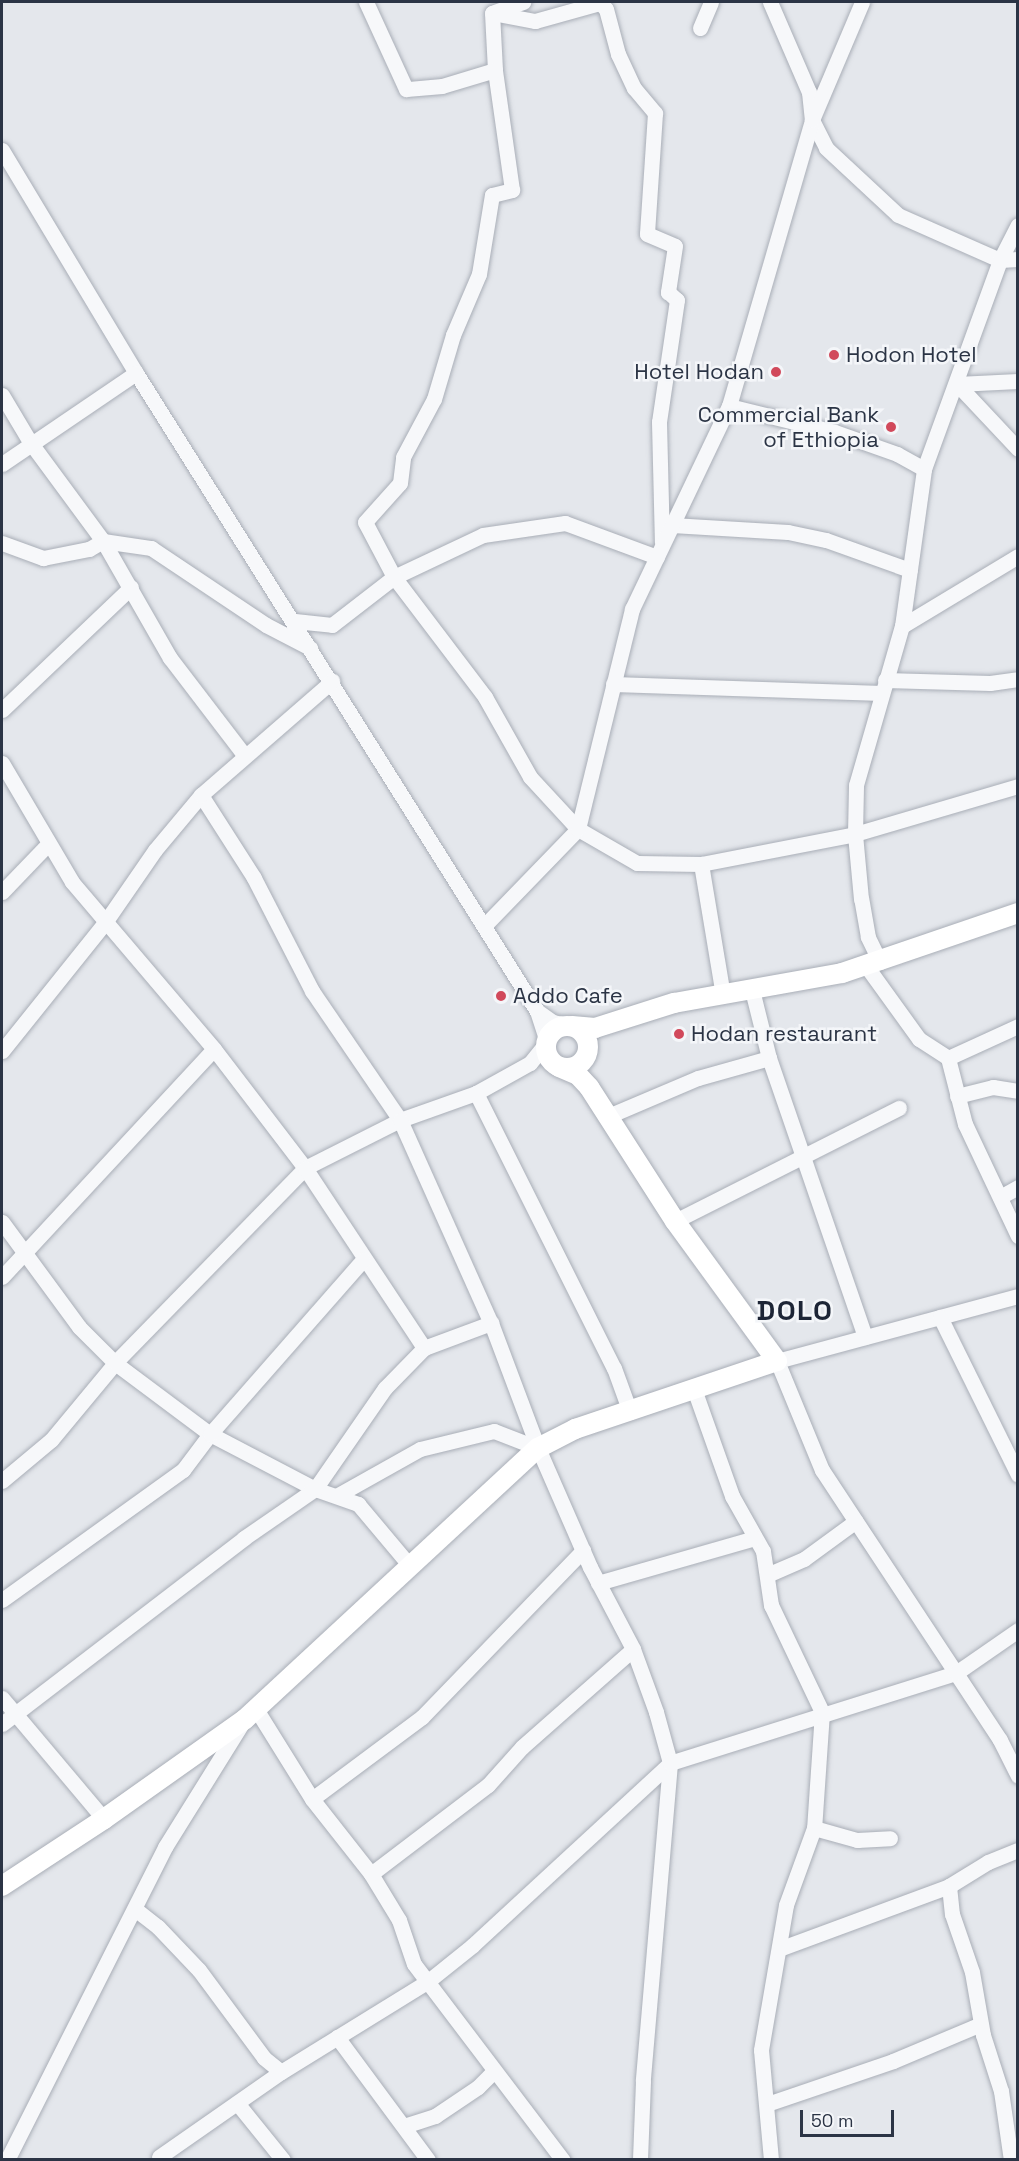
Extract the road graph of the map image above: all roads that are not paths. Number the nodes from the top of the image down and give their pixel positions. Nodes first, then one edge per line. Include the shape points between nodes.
1 (366, 2) edge
2 (523, 2) edge
3 (600, 2) edge
4 (711, 2) edge
5 (771, 2) edge
6 (862, 2) edge
7 (492, 14) junction
8 (700, 28) dead end
9 (495, 70) junction
10 (812, 120) junction
11 (2, 150) edge
12 (1017, 225) edge
13 (1017, 259) edge
14 (1000, 260) junction
15 (136, 374) junction
16 (1017, 381) edge
17 (957, 384) junction
18 (2, 395) edge
19 (729, 406) junction
20 (30, 442) junction
21 (1017, 449) edge
22 (2, 464) edge
23 (924, 469) junction
24 (672, 525) junction
25 (103, 541) junction
26 (2, 543) edge
27 (660, 551) junction
28 (1017, 556) edge
29 (910, 570) junction
30 (394, 577) junction
31 (131, 587) junction
32 (295, 621) junction
33 (902, 626) junction
34 (312, 650) junction
35 (1017, 679) edge
36 (332, 681) junction
37 (614, 684) junction
38 (884, 686) junction
39 (2, 710) edge
40 (245, 756) junction
41 (2, 763) edge
42 (1017, 786) edge
43 (201, 795) junction
44 (578, 829) junction
45 (855, 834) junction
46 (47, 845) junction
47 (701, 864) junction
48 (2, 892) edge
49 (1017, 913) edge
50 (106, 921) junction
51 (484, 926) junction
52 (873, 964) junction
53 (752, 990) junction
54 (723, 995) junction
55 (537, 1011) junction
56 (621, 1022) junction
57 (572, 1026) junction
58 (1017, 1026) edge
59 (547, 1042) junction
60 (214, 1048) junction
61 (2, 1051) edge
62 (587, 1055) junction
63 (770, 1058) junction
64 (948, 1058) junction
65 (530, 1063) junction
66 (559, 1067) junction
67 (589, 1087) junction
68 (1017, 1091) edge
69 (476, 1093) junction
70 (957, 1096) junction
71 (899, 1108) dead end
72 (606, 1117) junction
73 (400, 1120) junction
74 (803, 1159) junction
75 (305, 1168) junction
76 (1017, 1187) edge
77 (1000, 1197) junction
78 (675, 1221) junction
79 (2, 1222) edge
80 (1017, 1236) edge
81 (24, 1254) junction
82 (363, 1260) junction
83 (2, 1277) edge
84 (1017, 1296) edge
85 (940, 1317) junction
86 (490, 1323) junction
87 (865, 1336) junction
88 (424, 1348) junction
89 (777, 1361) junction
90 (115, 1363) junction
91 (693, 1389) junction
92 (630, 1412) junction
93 (210, 1434) junction
94 (538, 1448) junction
95 (1014, 1458) edge
96 (1017, 1475) edge
97 (2, 1481) edge
98 (315, 1490) junction
99 (338, 1495) junction
100 (856, 1521) junction
101 (755, 1538) junction
102 (583, 1550) junction
103 (410, 1566) junction
104 (767, 1575) junction
105 (597, 1583) junction
106 (2, 1600) edge
107 (1017, 1630) edge
108 (633, 1649) junction
109 (956, 1673) junction
110 (2, 1698) edge
111 (822, 1712) junction
112 (250, 1714) junction
113 (8, 1720) edge
114 (670, 1763) junction
115 (1017, 1776) edge
116 (312, 1799) junction
117 (104, 1820) junction
118 (814, 1828) junction
119 (890, 1838) dead end
120 (1017, 1850) edge
121 (371, 1874) junction
122 (2, 1886) edge
123 (949, 1886) junction
124 (135, 1909) junction
125 (778, 1949) junction
126 (427, 1982) junction
127 (981, 2024) junction
128 (337, 2037) junction
129 (281, 2072) junction
130 (493, 2072) junction
131 (237, 2103) junction
132 (767, 2104) junction
133 (404, 2126) junction
134 (1017, 2134) edge
135 (159, 2157) dead end
136 (1010, 2159) edge
137 (8, 2160) edge
138 (283, 2160) edge
139 (428, 2160) edge
140 (563, 2160) edge
141 (640, 2160) edge
142 (771, 2160) edge

1 - 9 street via 406,89 442,86
2 - 7 street
3 - 7 street via 535,21
3 - 27 street via 606,9 618,54 634,88 655,113 647,234 675,246 668,292 677,300 659,422
4 - 8 street
5 - 10 street via 808,92
6 - 10 street
7 - 9 street
9 - 30 street via 512,190 492,195 479,274 453,335 434,399 403,457 400,483 365,522
10 - 14 street via 826,148 898,215
10 - 19 street
11 - 15 street
12 - 14 street
13 - 14 street
14 - 17 street
15 - 20 street
15 - 32 street
16 - 17 street
17 - 21 street
17 - 23 street
18 - 20 street
19 - 23 street via 835,432 897,454
19 - 24 street
20 - 22 street
20 - 25 street
23 - 29 street
24 - 27 street
24 - 29 street via 788,531
25 - 26 street via 88,549 43,558
25 - 31 street
25 - 34 street via 151,548 266,625
27 - 30 street via 565,523 483,536
27 - 37 street via 632,609
28 - 33 street
29 - 33 street
30 - 32 street via 332,625
30 - 44 street via 485,697 530,777
31 - 39 street
31 - 40 street via 170,658
32 - 34 street
33 - 38 street
34 - 36 street
35 - 38 street
36 - 40 street
36 - 51 street
37 - 38 street
37 - 44 street
38 - 45 street via 856,785
40 - 43 street
41 - 46 street
42 - 45 street
43 - 50 street via 155,850
43 - 73 street via 254,878 312,991
44 - 47 street via 637,863
44 - 51 street
45 - 47 street
45 - 52 street
46 - 48 street
46 - 50 street
47 - 54 street
49 - 52 main road
50 - 60 street
50 - 61 street
51 - 55 street
52 - 53 main road
52 - 64 street via 920,1039
53 - 54 main road
53 - 63 street
54 - 56 main road via 674,1003
55 - 57 street via 553,1022
55 - 59 street
56 - 57 main road via 595,1028
56 - 62 main road via 602,1036
57 - 59 main road via 554,1031
57 - 62 main road via 584,1034
58 - 64 street
59 - 65 street
59 - 66 main road via 547,1054
60 - 75 street
60 - 81 street
62 - 66 main road via 572,1068
62 - 67 main road
63 - 72 street via 698,1078
63 - 74 street
64 - 70 street
65 - 66 street via 542,1061
65 - 69 street
66 - 67 main road via 578,1076
67 - 72 main road
68 - 70 street via 993,1087
69 - 73 street
69 - 92 street via 614,1368
70 - 77 street via 965,1124
71 - 74 street
72 - 78 main road
73 - 75 street
73 - 86 street
74 - 78 street
74 - 87 street
75 - 82 street
75 - 90 street
76 - 77 street
77 - 80 street
78 - 89 main road
79 - 81 street
81 - 83 street
81 - 90 street via 79,1327
82 - 88 street
82 - 93 street
84 - 85 street
85 - 87 street
85 - 95 street
86 - 88 street
86 - 94 street
87 - 89 street
88 - 98 street via 386,1388
89 - 91 main road
89 - 100 street via 822,1470
90 - 93 street
90 - 97 street via 51,1440
91 - 92 main road
91 - 101 street via 732,1496
92 - 94 main road via 575,1429
93 - 98 street
93 - 106 street via 183,1470
94 - 99 street via 494,1431 420,1449
94 - 102 street
94 - 103 main road
95 - 96 street
98 - 99 street
98 - 113 street via 244,1538
99 - 103 street via 358,1504
100 - 104 street via 804,1559
100 - 109 street
101 - 104 street via 763,1551
101 - 105 street
102 - 105 street
102 - 116 street via 422,1717
103 - 112 main road
104 - 111 street via 771,1605
105 - 108 street
107 - 109 street
108 - 114 street
108 - 121 street via 522,1747 488,1785
109 - 111 street
109 - 115 street via 1000,1740
110 - 113 street
111 - 114 street
111 - 118 street
112 - 116 street
112 - 117 main road
112 - 124 street via 165,1847
113 - 117 street
114 - 126 street via 473,1945
114 - 141 street
116 - 121 street
117 - 122 main road
118 - 119 street via 857,1840
118 - 125 street via 786,1905
120 - 123 street
121 - 126 street via 399,1920 414,1964
123 - 125 street
123 - 127 street via 952,1914 972,1972
124 - 129 street via 199,1970 264,2058
124 - 137 street
125 - 132 street via 761,2050
126 - 128 street
126 - 130 street
127 - 132 street via 893,2061
127 - 136 street via 1001,2091
128 - 129 street
128 - 133 street
129 - 131 street
130 - 133 street via 435,2116
130 - 140 street
131 - 135 street
131 - 138 street
132 - 142 street
133 - 139 street
134 - 136 street

